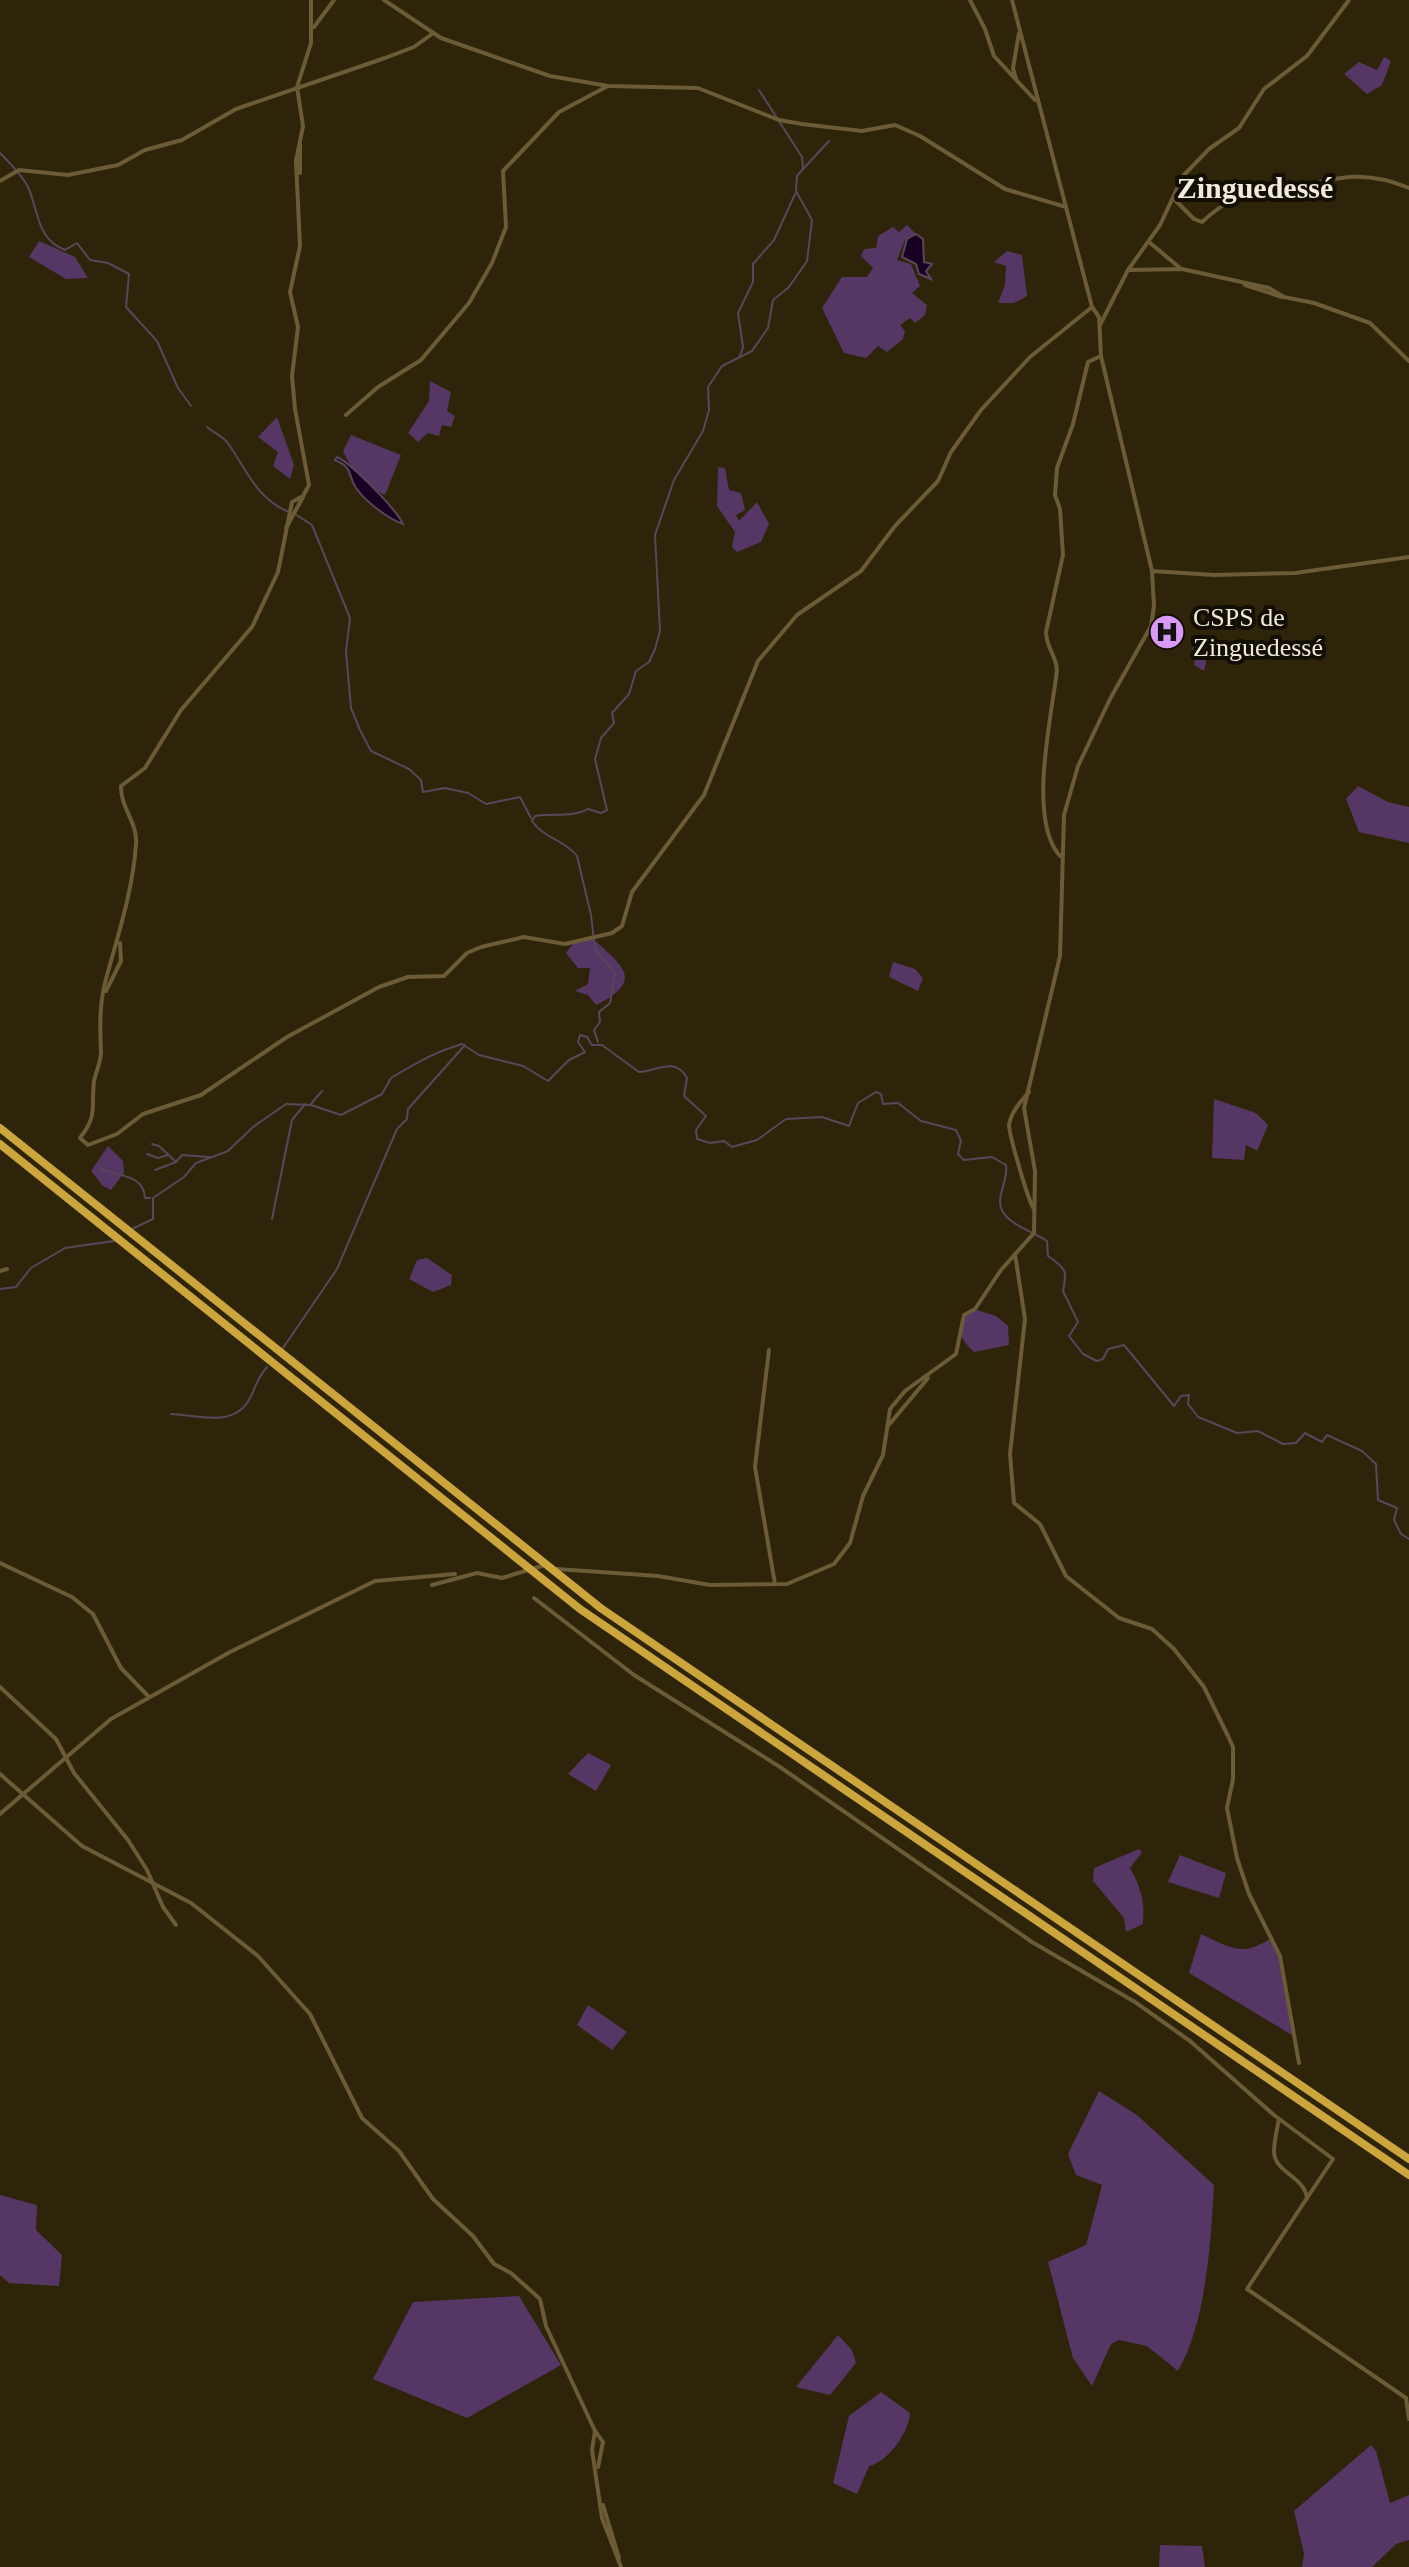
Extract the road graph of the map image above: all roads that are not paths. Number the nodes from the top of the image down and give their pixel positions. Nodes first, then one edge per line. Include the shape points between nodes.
1 (311, 0) edge
2 (334, 0) edge
3 (384, 0) edge
4 (970, 0) edge
5 (1012, 0) edge
6 (1349, 0) edge
7 (1019, 27) junction
8 (313, 28) junction
9 (432, 34) junction
10 (1017, 81) junction
11 (608, 86) junction
12 (297, 87) junction
13 (1036, 102) junction
14 (0, 181) edge
15 (1409, 188) edge
16 (1173, 198) junction
17 (1066, 207) junction
18 (1149, 242) junction
19 (1182, 269) junction
20 (1128, 270) junction
21 (1092, 307) junction
22 (1100, 325) junction
23 (1101, 356) junction
24 (1409, 361) edge
25 (346, 415) dead end
26 (1409, 557) edge
27 (1152, 571) junction
28 (1061, 857) junction
29 (1030, 1090) junction
30 (0, 1128) edge
31 (0, 1144) edge
32 (1035, 1211) junction
33 (1015, 1254) junction
34 (7, 1269) dead end
35 (0, 1271) edge
36 (769, 1350) dead end
37 (933, 1372) junction
38 (886, 1428) junction
39 (0, 1563) edge
40 (543, 1565) junction
41 (532, 1572) junction
42 (455, 1574) dead end
43 (775, 1584) junction
44 (432, 1585) dead end
45 (534, 1598) dead end
46 (0, 1687) edge
47 (148, 1696) junction
48 (65, 1758) junction
49 (0, 1774) edge
50 (25, 1793) junction
51 (0, 1814) edge
52 (151, 1880) junction
53 (176, 1925) dead end
54 (1299, 2063) dead end
55 (1279, 2119) junction
56 (1409, 2159) edge
57 (1409, 2175) edge
58 (1307, 2198) junction
59 (1409, 2419) edge
60 (595, 2431) junction
61 (597, 2469) junction
62 (621, 2567) edge

1 - 8 street
2 - 8 street
3 - 9 street
4 - 10 street via 994,56
5 - 7 street
6 - 16 street via 1302,61 1264,89 1239,128 1183,176
7 - 10 street via 1013,68
7 - 13 street
8 - 12 street
9 - 11 street via 550,76
9 - 12 street via 414,47
10 - 13 street
11 - 17 street via 698,88 802,124 862,131 895,125 1005,189
11 - 25 street via 559,112 503,171 506,227 469,303 421,360
12 - 14 street via 236,109 182,140 145,150 118,165 68,175 19,170
12 - 21 street via 303,111 296,161 300,246 290,292 298,327 292,376 309,485 292,502 278,572 252,627 181,710 145,768 121,786 136,841 134,877 122,912 121,961 103,996 94,1120 80,1138 88,1145 117,1134 143,1114 201,1095 287,1037 379,987 408,977 444,976 473,949 524,937 565,944 612,933 626,919 632,892 704,795 758,661 797,615 861,571 938,481 981,410 1030,357
13 - 17 street
15 - 16 street via 1362,174 1334,177 1233,198 1202,222
16 - 18 street
17 - 21 street
18 - 19 street
18 - 20 street
19 - 20 street
19 - 24 street via 1269,288 1370,323
20 - 22 street
21 - 22 street
22 - 23 street
23 - 27 street
23 - 28 street via 1088,362 1057,468 1063,555 1046,632 1057,670 1043,772 1050,840
26 - 27 street via 1295,573
27 - 28 street via 1151,626 1078,766 1064,815
28 - 29 street via 1060,956
29 - 32 street via 1024,1108 1035,1171
29 - 32 street via 1009,1124 1024,1193
30 - 40 highway
31 - 41 highway
32 - 33 street via 1034,1233
33 - 37 street via 975,1309 964,1315 956,1354
33 - 54 street via 1025,1319 1010,1454 1014,1503 1040,1524 1066,1576 1119,1618 1152,1629 1204,1687 1233,1747 1227,1808 1237,1858 1280,1956
34 - 35 street
36 - 43 street via 755,1467
37 - 38 street
37 - 38 street via 905,1391 890,1409
38 - 43 street via 883,1455 843,1554 814,1574
39 - 47 street via 70,1596 93,1614 121,1668
40 - 41 street
40 - 43 street via 710,1585
40 - 56 highway
41 - 44 street via 502,1578 477,1573
41 - 57 highway via 665,1669
42 - 47 street via 398,1577 358,1588
45 - 55 street via 634,1675 792,1775 1032,1942 1135,2002 1190,2041
46 - 48 street via 46,1726
47 - 48 street
48 - 50 street
48 - 52 street via 128,1840
49 - 50 street
50 - 51 street
50 - 52 street via 82,1846
52 - 53 street
52 - 60 street via 191,1903 258,1956 310,2014 362,2118 399,2151 433,2199 494,2264 534,2291
55 - 58 street via 1277,2162 1301,2182
55 - 58 street via 1333,2159
58 - 59 street via 1247,2289 1406,2398
60 - 61 street
60 - 61 street via 603,2442
61 - 62 street via 609,2541

